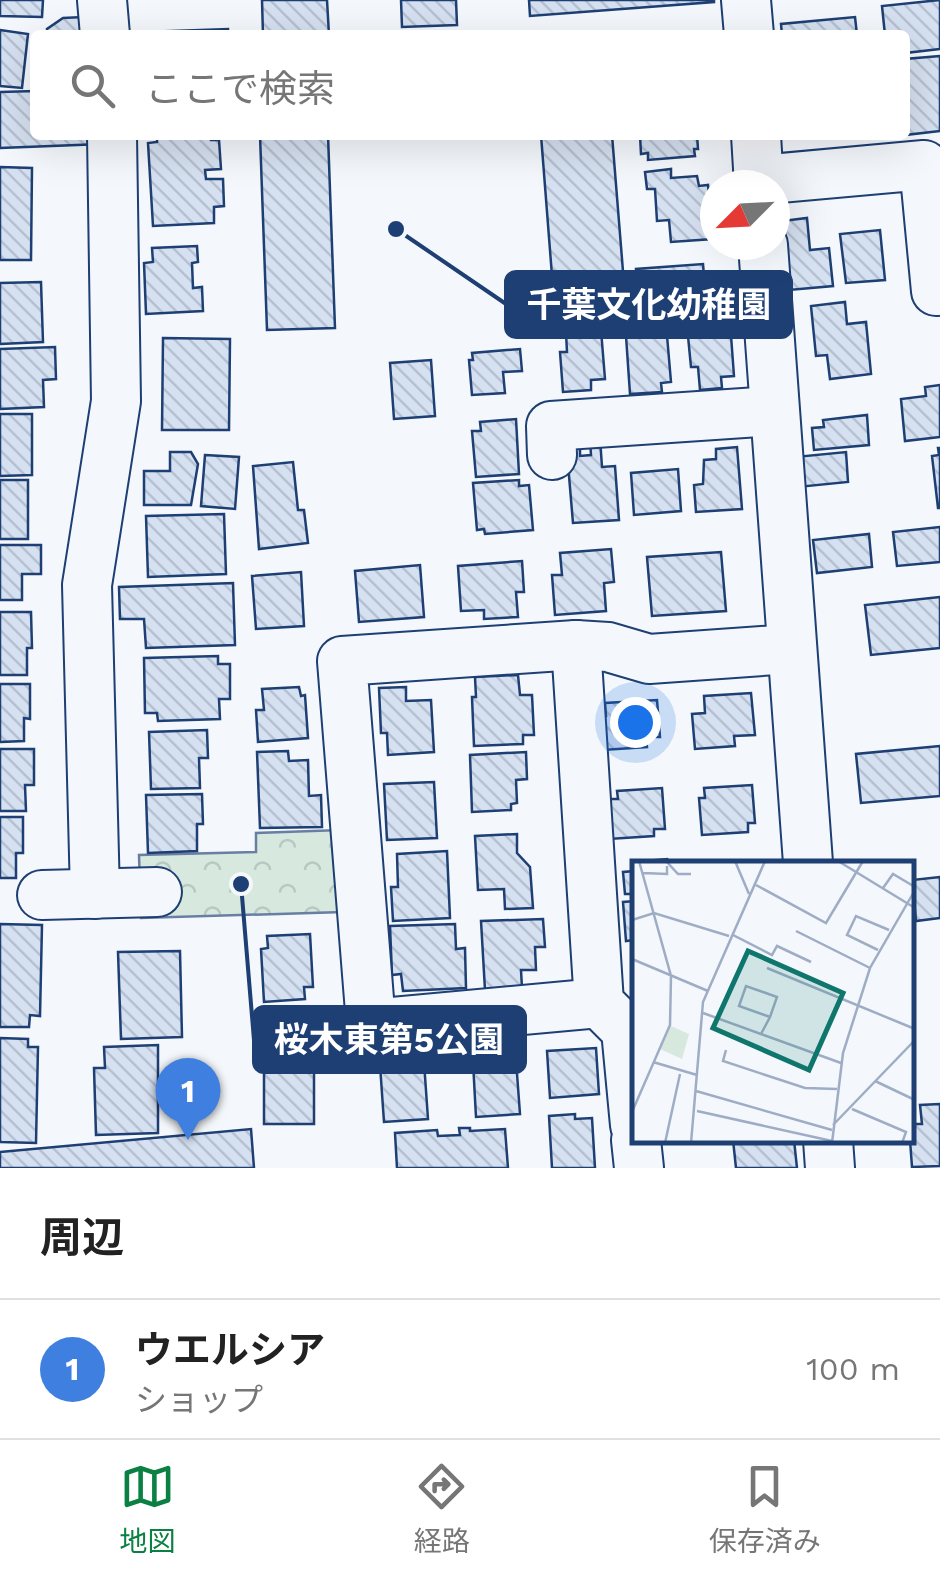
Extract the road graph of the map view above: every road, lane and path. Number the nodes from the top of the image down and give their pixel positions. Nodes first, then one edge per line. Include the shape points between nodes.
1 (102, 0) edge
2 (746, 0) edge
3 (105, 30) edge
4 (749, 30) edge
5 (112, 140) edge
6 (758, 167) edge
7 (764, 260) edge
8 (936, 291) dead end
9 (774, 411) junction
10 (551, 426) dead end
11 (576, 645) junction
12 (791, 649) junction
13 (808, 861) edge
14 (158, 892) dead end
15 (95, 894) junction
16 (42, 895) dead end
17 (598, 1003) junction
18 (632, 1093) edge
19 (636, 1143) edge
20 (828, 1143) edge
21 (639, 1168) edge
22 (830, 1168) edge

1 - 3 street
2 - 4 street
5 - 15 street via 116,401 87,585
6 - 8 street via 924,166
7 - 9 street
9 - 10 street
9 - 12 street
11 - 12 street via 608,646 648,659
11 - 17 street
11 - 17 street via 342,662 371,1024
12 - 13 street
14 - 15 street
15 - 16 street
17 - 18 street via 626,1030
19 - 21 street
20 - 22 street

